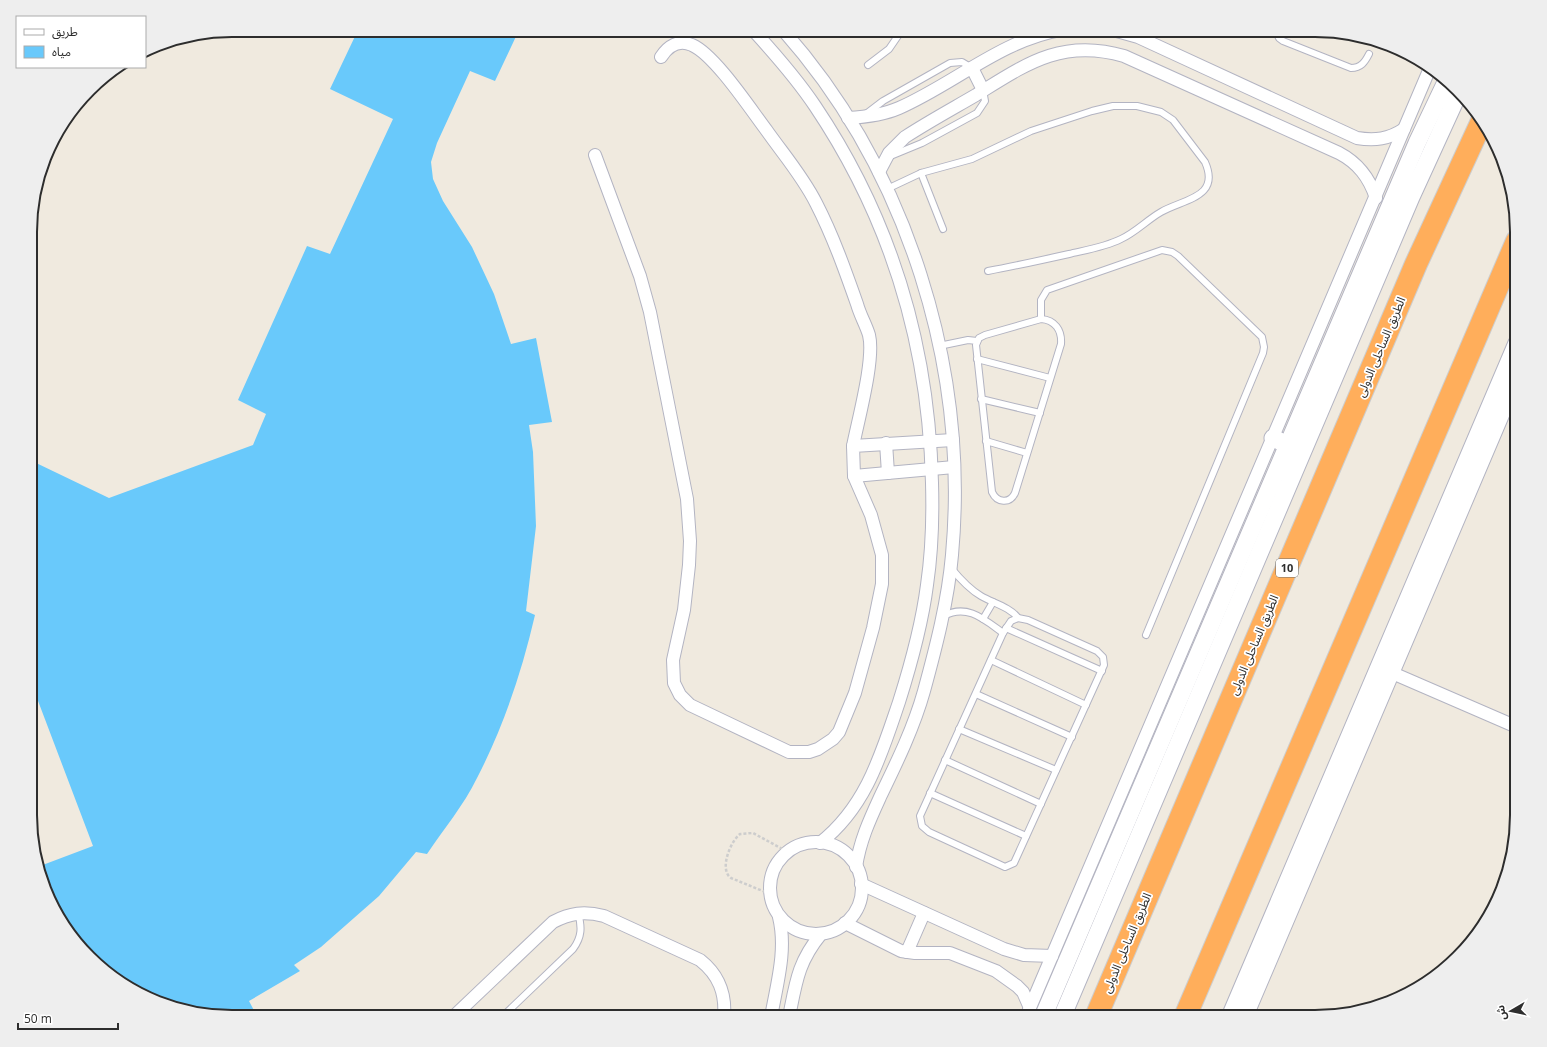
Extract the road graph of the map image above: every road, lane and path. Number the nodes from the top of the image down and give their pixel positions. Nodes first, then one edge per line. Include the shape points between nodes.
1 (759, 37) edge
2 (789, 37) edge
3 (897, 37) edge
4 (1036, 37) edge
5 (1135, 37) edge
6 (1278, 37) edge
7 (1369, 54) dead end
8 (661, 57) dead end
9 (812, 65) junction
10 (868, 65) dead end
11 (972, 68) junction
12 (1209, 70) junction
13 (1428, 73) edge
14 (794, 78) junction
15 (1444, 85) edge
16 (983, 90) junction
17 (1199, 90) junction
18 (1456, 97) edge
19 (848, 118) junction
20 (1479, 127) edge
21 (1404, 129) junction
22 (595, 155) dead end
23 (921, 173) junction
24 (883, 181) junction
25 (864, 192) junction
26 (1404, 194) junction
27 (1376, 198) junction
28 (943, 229) dead end
29 (1378, 256) junction
30 (1510, 257) edge
31 (916, 260) junction
32 (896, 267) junction
33 (988, 272) dead end
34 (1040, 319) junction
35 (977, 341) junction
36 (939, 346) junction
37 (977, 359) junction
38 (1510, 359) edge
39 (1050, 378) junction
40 (1510, 392) edge
41 (981, 398) junction
42 (1040, 413) junction
43 (953, 440) junction
44 (930, 441) junction
45 (986, 441) junction
46 (1281, 442) junction
47 (886, 443) junction
48 (853, 446) junction
49 (1027, 453) junction
50 (954, 467) junction
51 (932, 468) junction
52 (888, 473) junction
53 (854, 476) junction
54 (950, 567) junction
55 (993, 602) junction
56 (942, 617) junction
57 (1018, 618) junction
58 (983, 619) junction
59 (1005, 630) junction
60 (1146, 635) dead end
61 (991, 660) junction
62 (1102, 672) junction
63 (1390, 672) junction
64 (976, 694) junction
65 (1086, 705) junction
66 (1510, 724) edge
67 (959, 729) junction
68 (1072, 737) junction
69 (945, 760) junction
70 (1056, 770) junction
71 (930, 793) junction
72 (1041, 804) junction
73 (1026, 836) junction
74 (820, 843) junction
75 (788, 852) junction
76 (856, 867) junction
77 (861, 884) junction
78 (770, 894) junction
79 (577, 913) junction
80 (924, 913) junction
81 (778, 915) junction
82 (845, 923) junction
83 (821, 934) junction
84 (907, 952) junction
85 (1052, 956) junction
86 (779, 970) junction
87 (798, 974) junction
88 (460, 1010) edge
89 (509, 1010) edge
90 (724, 1010) edge
91 (772, 1010) edge
92 (790, 1010) edge
93 (1034, 1010) edge
94 (1037, 1010) edge
95 (1038, 1010) edge
96 (1065, 1010) edge
97 (1099, 1010) edge
98 (1188, 1010) edge
99 (1233, 1010) edge
100 (1247, 1010) edge

1 - 14 street
2 - 9 street
3 - 10 lane via 889,49
4 - 11 street
5 - 12 street
6 - 7 lane via 1351,68 1363,64
8 - 48 street via 673,45 688,44 693,45 716,66 787,157 821,213 869,337 868,370
9 - 14 street
9 - 19 street
11 - 16 street
11 - 19 street via 899,108
12 - 17 street
12 - 21 street via 1358,138 1377,140
13 - 21 street
14 - 25 street via 829,127
15 - 26 main road via 1417,143
16 - 17 street via 1030,62 1056,53 1084,50 1124,56
16 - 24 street via 905,137 886,158
17 - 27 street via 1348,158 1364,173
18 - 26 main road
19 - 24 street
20 - 97 highway, الطريق الساحلى الدولى / 10 via 1416,264
21 - 27 street
22 - 53 street via 640,276 650,312 687,499 689,565 684,610 672,660 674,683 680,695 690,705 789,752 809,752 833,739 839,732 855,693 873,628 882,584 882,555 871,515
23 - 24 lane
23 - 28 lane
23 - 33 lane via 968,161 1046,125 1097,109 1124,106 1155,110 1167,116 1208,168 1207,187 1200,195 1162,211 1122,238 1078,252
24 - 25 street
24 - 31 street
25 - 32 street
26 - 29 main road
27 - 46 street
29 - 46 main road
29 - 96 main road
30 - 98 highway
31 - 32 street
31 - 36 street
32 - 44 street via 920,359
34 - 35 lane via 985,335
34 - 39 lane via 1052,322 1060,332 1061,344
34 - 60 lane via 1041,300 1047,290 1162,250 1178,256 1262,337 1263,353
35 - 36 lane via 968,340
35 - 37 lane
36 - 43 street
37 - 39 lane
37 - 41 lane
38 - 99 main road
39 - 42 lane
40 - 63 main road
41 - 42 lane
41 - 45 lane
42 - 49 lane
43 - 44 street
43 - 50 street
44 - 47 street
44 - 51 street
45 - 49 lane
45 - 49 lane via 992,492 999,500 1007,501 1014,496
46 - 85 street
46 - 95 main road
47 - 48 street
47 - 52 street
48 - 53 street
50 - 51 street
50 - 54 street via 954,520
51 - 52 street
51 - 74 street via 932,528 928,585 902,691 868,785 859,802 835,831
52 - 53 street
54 - 55 lane via 971,589
54 - 56 street
55 - 57 lane
55 - 58 lane
56 - 58 lane via 963,610
56 - 76 street via 923,695 908,737 862,837
57 - 59 lane
57 - 62 lane via 1097,650 1104,661
58 - 59 lane
59 - 61 lane
59 - 62 lane
61 - 64 lane
61 - 65 lane
62 - 65 lane
63 - 66 street
63 - 100 main road
64 - 67 lane
64 - 68 lane
65 - 68 lane
67 - 69 lane
67 - 70 lane
68 - 70 lane
69 - 71 lane
69 - 72 lane
70 - 72 lane
71 - 73 lane
71 - 73 lane via 920,816 925,830 1002,866 1008,867 1014,863
72 - 73 lane
74 - 75 street via 798,846
74 - 76 street via 841,850
75 - 78 street via 779,860 773,871
75 - 78 path via 748,832 740,834 734,840 725,866 727,874
76 - 77 street
77 - 80 street
77 - 82 street via 858,906
78 - 81 street
79 - 88 street via 552,922
79 - 89 lane via 581,930 578,944
79 - 90 street via 604,916 700,960 710,967 722,988
80 - 84 street
80 - 85 street via 1014,952
81 - 83 street via 797,931
81 - 86 street via 783,933
82 - 83 street
82 - 84 street
83 - 87 street via 810,948
84 - 93 street via 950,953 996,971 1018,986
85 - 94 street
86 - 87 street
86 - 91 street
87 - 92 street

